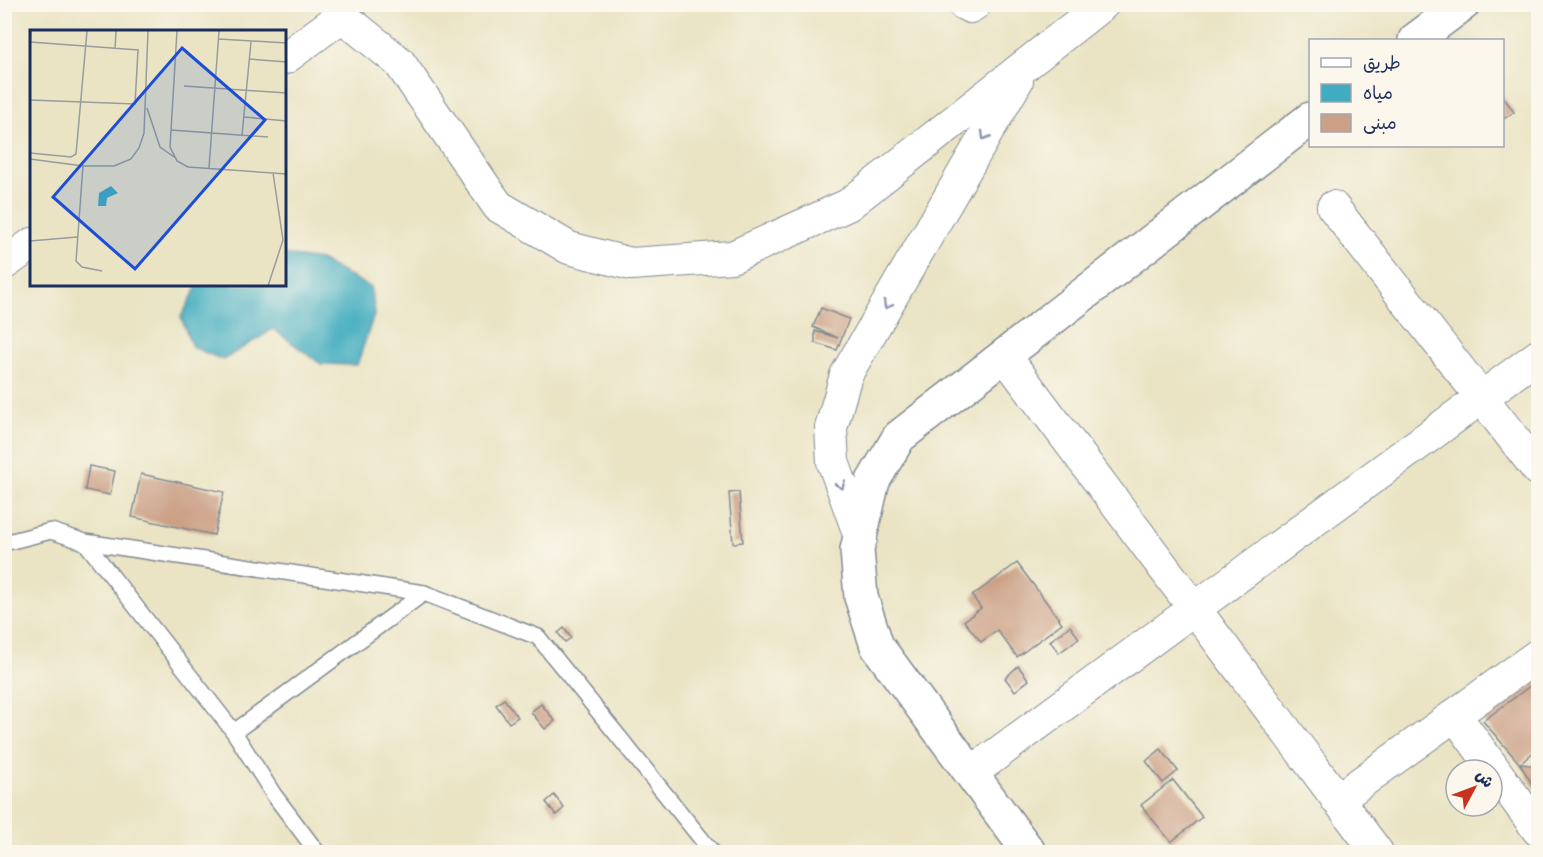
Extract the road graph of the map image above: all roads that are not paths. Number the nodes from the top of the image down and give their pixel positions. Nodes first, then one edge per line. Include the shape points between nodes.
1 (964, 4) edge
2 (975, 4) edge
3 (1102, 4) edge
4 (1463, 4) edge
5 (338, 10) edge
6 (1416, 39) edge
7 (286, 57) edge
8 (1025, 67) junction
9 (1309, 121) edge
10 (1333, 207) dead end
11 (30, 245) edge
12 (4, 264) edge
13 (1005, 356) junction
14 (1539, 356) edge
15 (1482, 398) junction
16 (1539, 470) edge
17 (861, 539) junction
18 (85, 542) junction
19 (4, 543) edge
20 (424, 592) junction
21 (1195, 609) junction
22 (1539, 655) edge
23 (1455, 715) junction
24 (234, 732) junction
25 (971, 773) junction
26 (1337, 800) junction
27 (1539, 830) edge
28 (317, 852) edge
29 (712, 852) edge
30 (1029, 852) edge
31 (1377, 852) edge

1 - 2 street
3 - 8 street
4 - 6 street
5 - 7 street
5 - 8 street via 399,62 498,206 569,248 631,264 732,257 848,205
8 -> 17 street via 846,375 831,428 833,462
9 - 13 street
10 - 15 street
11 - 12 street
13 - 17 street via 899,437 873,481
13 - 21 street
14 - 15 street
15 - 16 street
15 - 21 street
17 - 25 street via 857,550 861,597 877,646
18 - 19 lane via 51,531
18 - 20 lane
18 - 24 lane
20 - 24 lane
20 - 29 lane via 538,637
21 - 25 street
21 - 26 street
22 - 23 street
23 - 26 street
23 - 27 street
24 - 28 lane
25 - 30 street
26 - 31 street

